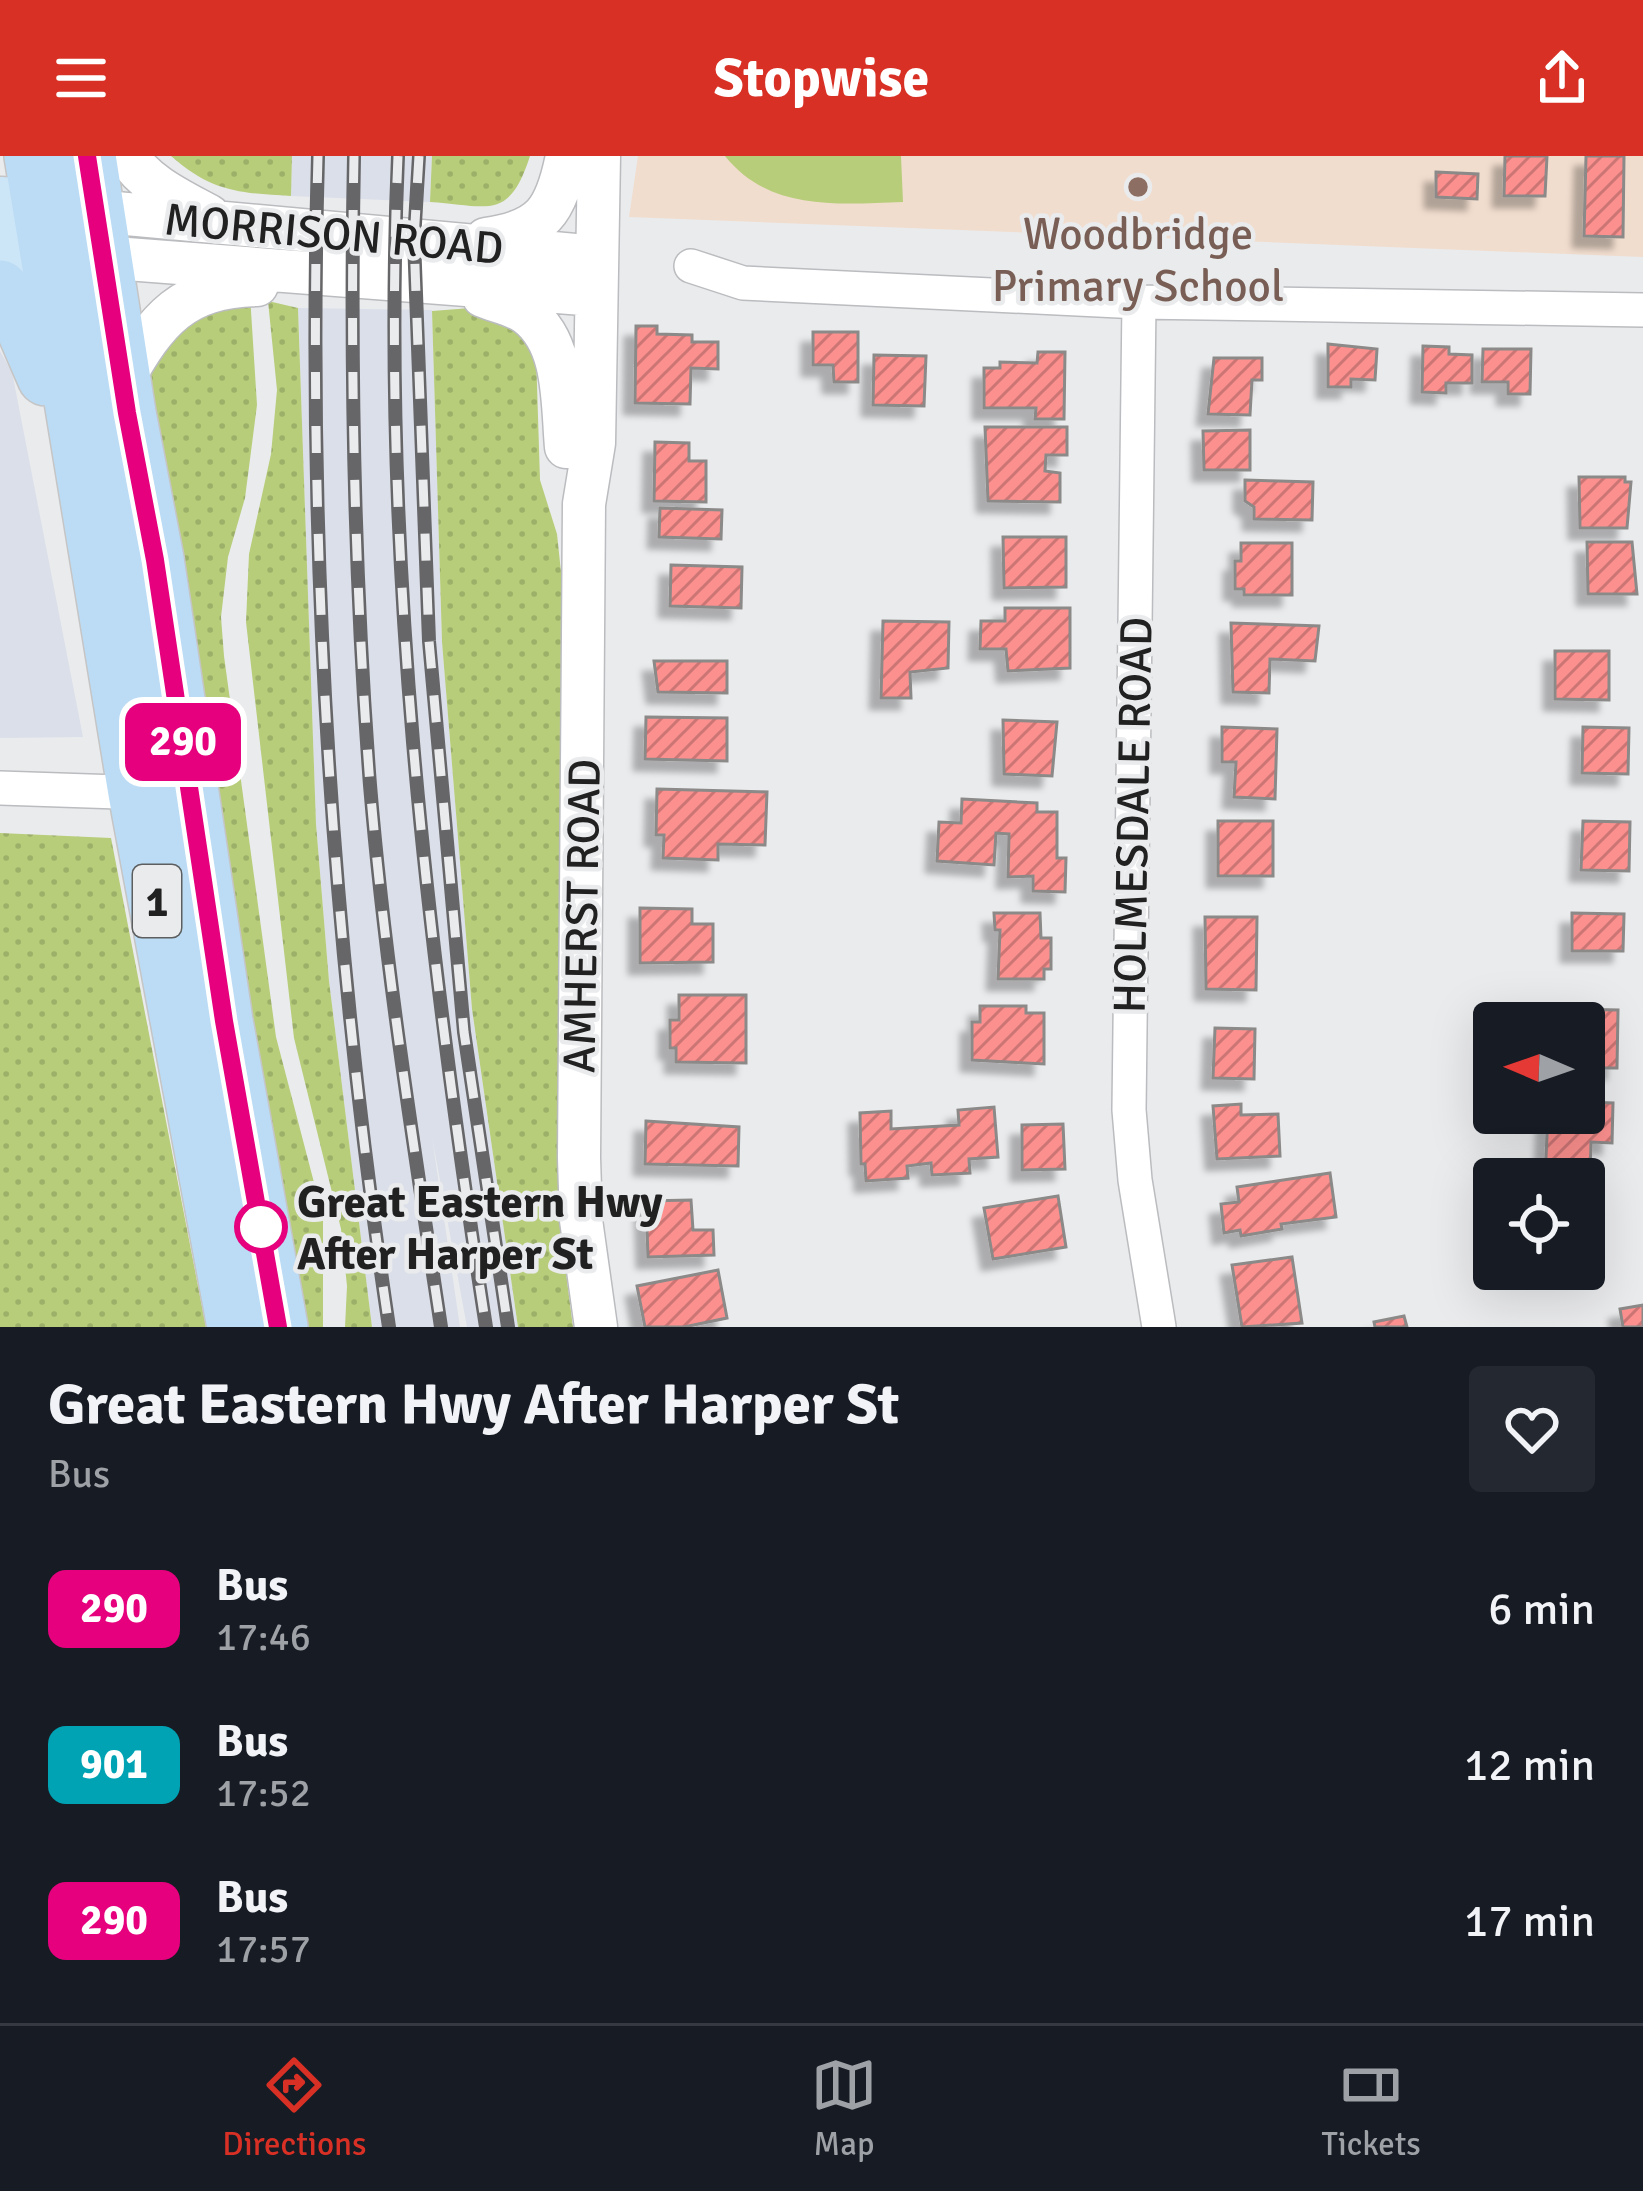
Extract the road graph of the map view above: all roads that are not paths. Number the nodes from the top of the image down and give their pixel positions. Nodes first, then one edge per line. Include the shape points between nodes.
1 (128, 156) edge
2 (569, 156) edge
3 (599, 156) edge
4 (51, 212) edge
5 (221, 222) junction
6 (452, 264) junction
7 (691, 266) dead end
8 (284, 270) junction
9 (583, 275) junction
10 (0, 289) edge
11 (1139, 302) junction
12 (1643, 310) edge
13 (122, 381) junction
14 (79, 430) junction
15 (566, 447) junction
16 (584, 504) junction
17 (0, 788) edge
18 (164, 793) junction
19 (236, 1327) edge
20 (278, 1327) edge
21 (596, 1327) edge
22 (1159, 1327) edge

1 - 5 street
2 - 6 street via 556,199 537,224
2 - 9 street, AMHERST ROAD
3 - 9 street, AMHERST ROAD
4 - 5 street, MORRISON ROAD
4 - 8 street, MORRISON ROAD
4 - 13 highway, 1
4 - 14 highway, 1
5 - 6 street, MORRISON ROAD
6 - 8 street, MORRISON ROAD
6 - 9 street, MORRISON ROAD
6 - 15 street via 536,321 559,370
7 - 11 street via 743,283
8 - 13 street via 262,285 208,290 181,304 160,321
9 - 15 street, AMHERST ROAD
9 - 16 street, AMHERST ROAD via 594,443
10 - 14 highway via 17,310 57,406
11 - 12 street
11 - 22 street, HOLMESDALE ROAD via 1129,1110
13 - 18 highway, 1 via 155,560
14 - 18 highway, 1
15 - 16 street, AMHERST ROAD
16 - 21 street, AMHERST ROAD via 579,1158
17 - 18 street
18 - 19 highway, 1
18 - 20 highway, 1 via 224,1021

